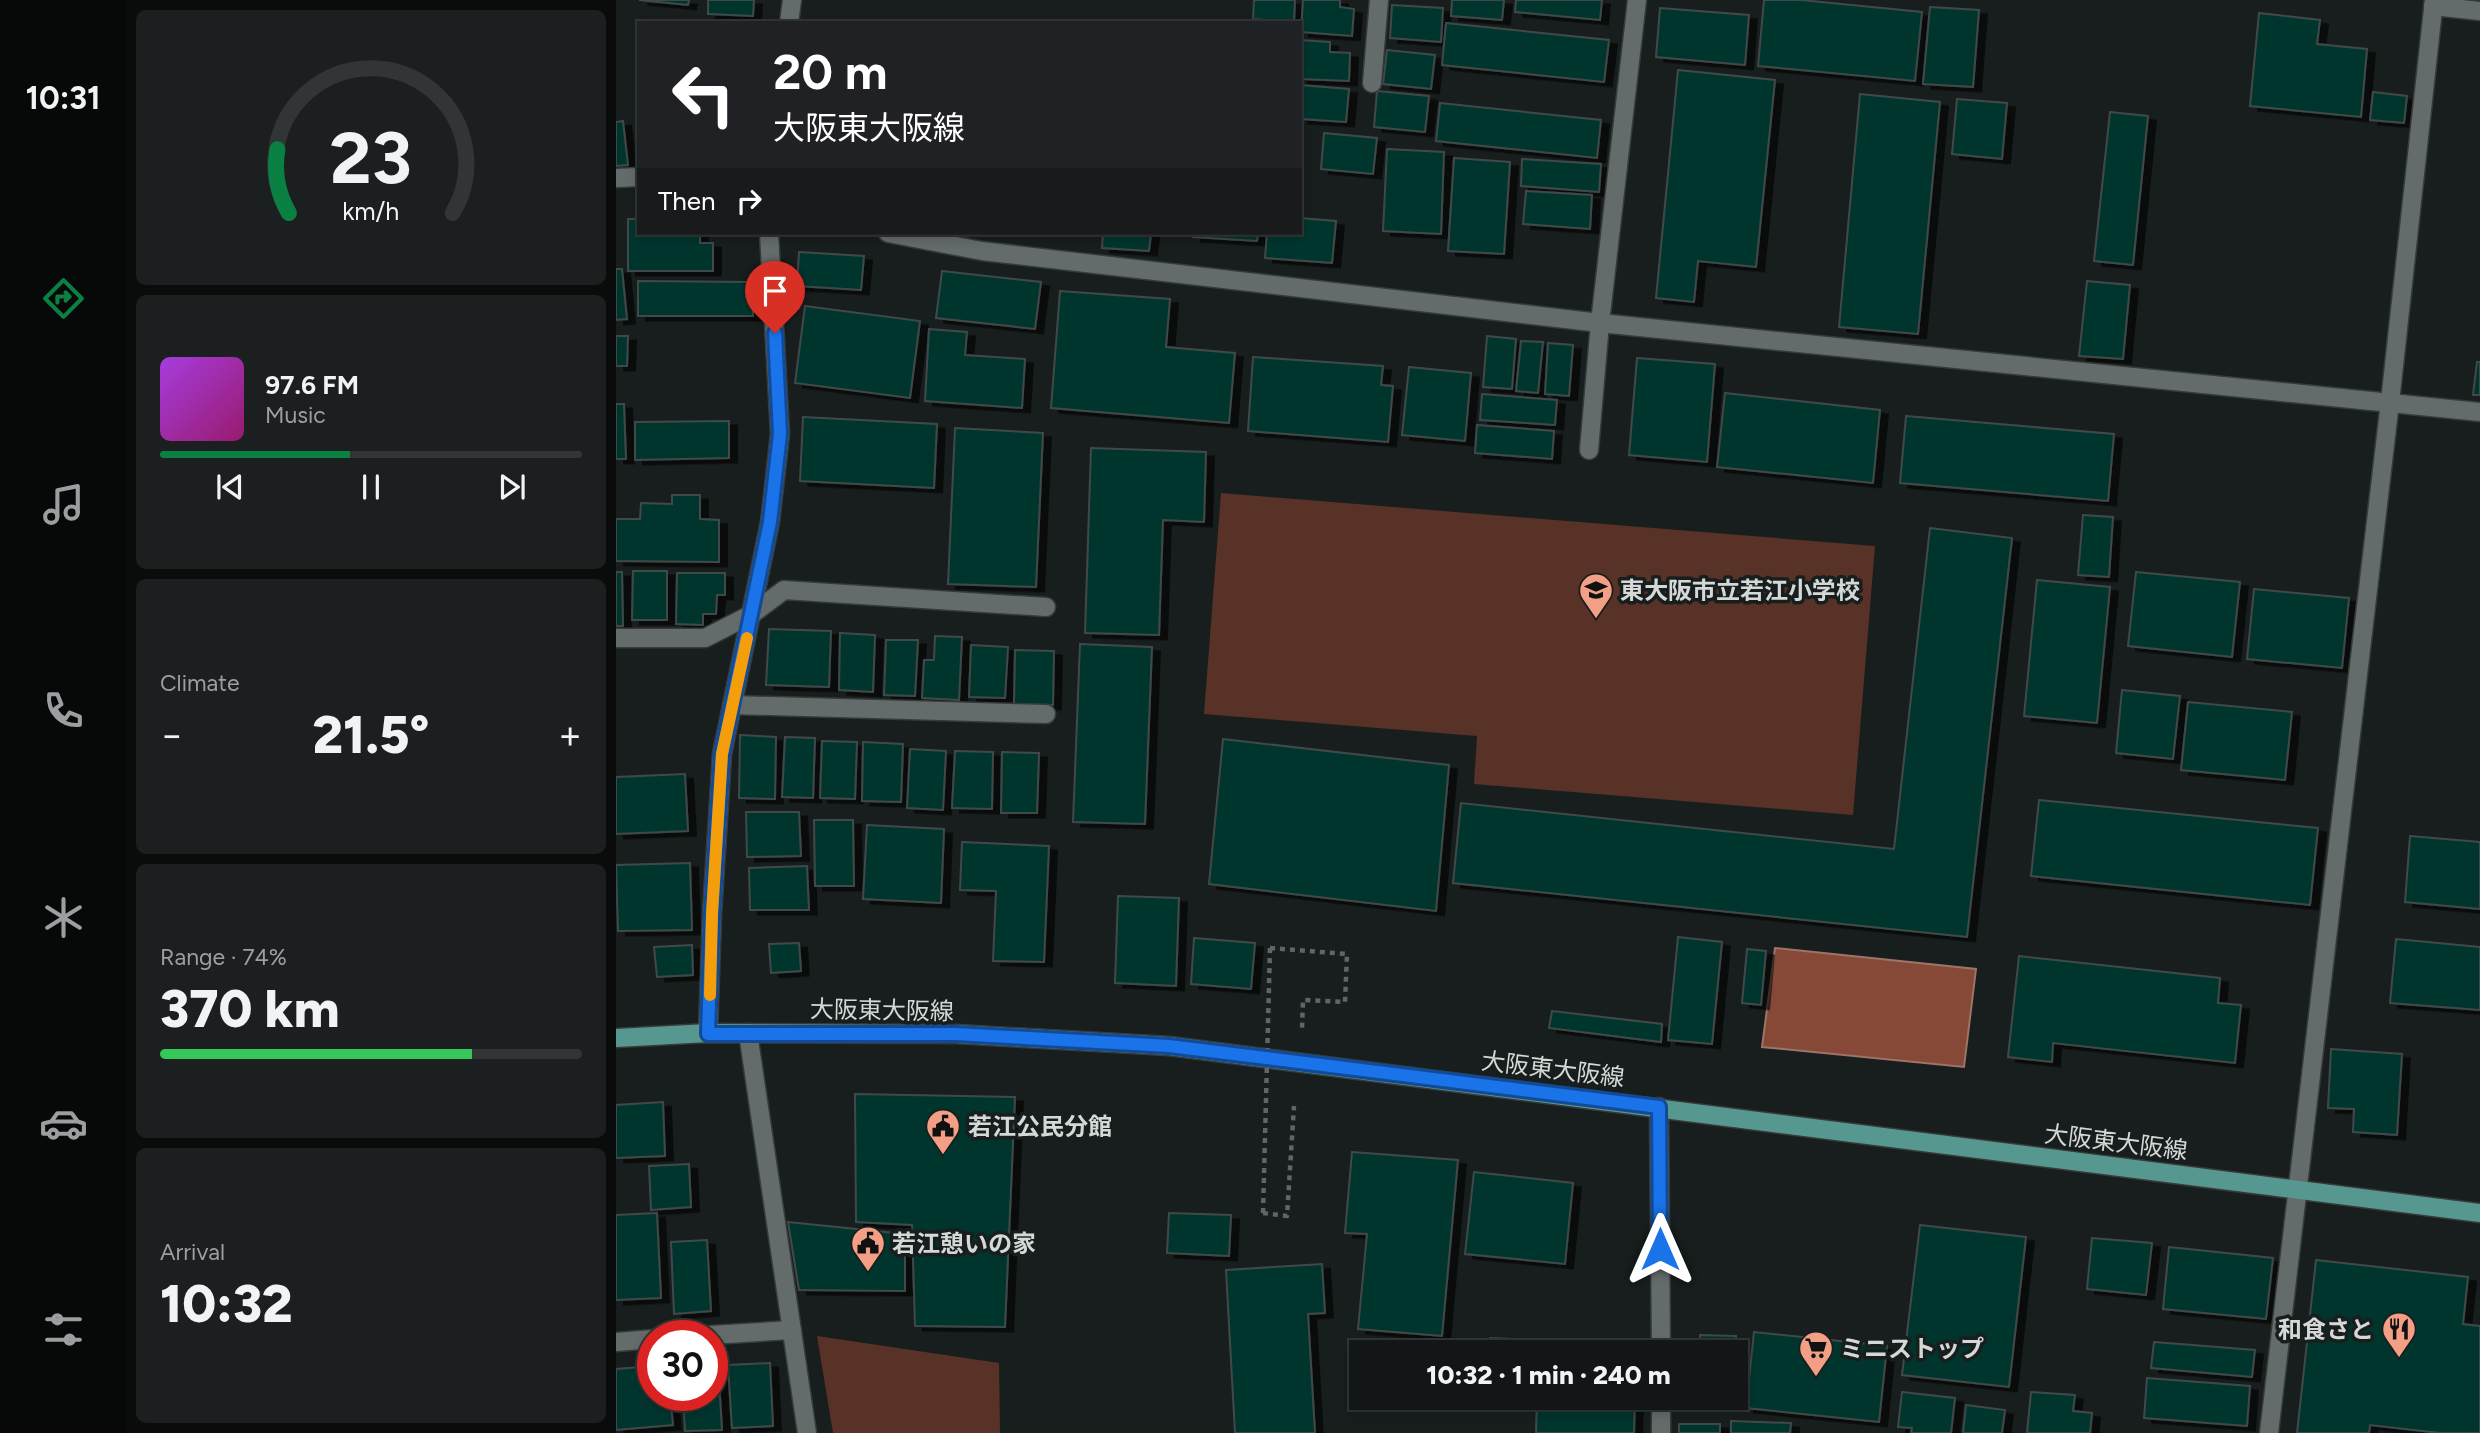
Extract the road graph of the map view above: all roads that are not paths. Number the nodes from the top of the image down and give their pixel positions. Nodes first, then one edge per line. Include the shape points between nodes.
1 (792, 0) edge
2 (1379, 0) edge
3 (1637, 0) edge
4 (2433, 3) edge
5 (2480, 11) edge
6 (789, 21) edge
7 (1372, 83) dead end
8 (637, 177) edge
9 (616, 178) edge
10 (769, 235) edge
11 (898, 235) edge
12 (1600, 323) junction
13 (2390, 402) junction
14 (2480, 412) edge
15 (1588, 450) dead end
16 (1046, 607) dead end
17 (752, 614) junction
18 (616, 638) edge
19 (732, 705) junction
20 (1046, 714) dead end
21 (748, 1033) junction
22 (708, 1034) junction
23 (616, 1038) edge
24 (1659, 1107) junction
25 (2297, 1191) junction
26 (2480, 1213) edge
27 (792, 1330) junction
28 (728, 1334) edge
29 (637, 1340) edge
30 (1661, 1340) edge
31 (616, 1342) edge
32 (1661, 1410) edge
33 (807, 1433) edge
34 (1661, 1433) edge
35 (2269, 1433) edge

1 - 6 street
2 - 7 street
3 - 12 street
4 - 5 street
4 - 13 street
8 - 9 street
10 - 17 street via 780,434 770,522
11 - 12 street via 982,251
12 - 13 street
12 - 15 street
13 - 14 street
13 - 25 street
16 - 17 street via 785,590
17 - 18 street via 705,638
17 - 19 street
19 - 20 street
19 - 22 street via 722,754
21 - 22 main road, 大阪東大阪線
21 - 24 main road, 大阪東大阪線 via 956,1034 1169,1046
21 - 27 street
22 - 23 main road, 大阪東大阪線
24 - 25 main road, 大阪東大阪線
24 - 30 street
25 - 26 main road, 大阪東大阪線
25 - 35 street
27 - 28 street
27 - 33 street
29 - 31 street
32 - 34 street

